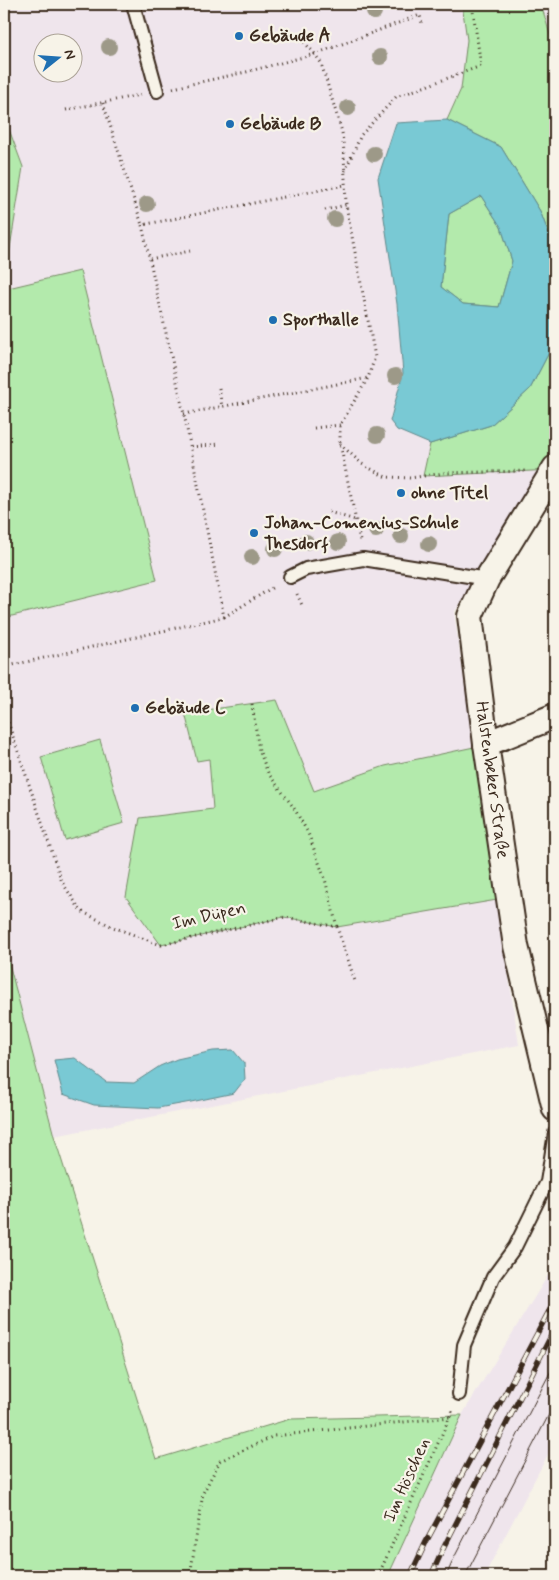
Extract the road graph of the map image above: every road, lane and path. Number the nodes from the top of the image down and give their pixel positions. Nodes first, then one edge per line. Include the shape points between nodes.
1 (132, 4) edge
2 (472, 4) edge
3 (422, 24) dead end
4 (304, 42) dead end
5 (315, 54) junction
6 (157, 91) junction
7 (103, 103) junction
8 (66, 110) dead end
9 (345, 172) junction
10 (345, 185) junction
11 (346, 205) junction
12 (325, 210) dead end
13 (142, 224) junction
14 (190, 251) dead end
15 (150, 258) junction
16 (368, 378) junction
17 (219, 388) dead end
18 (222, 407) junction
19 (184, 414) junction
20 (340, 425) junction
21 (314, 428) dead end
22 (340, 443) junction
23 (220, 444) dead end
24 (191, 447) junction
25 (555, 469) edge
26 (329, 512) dead end
27 (356, 520) junction
28 (363, 558) junction
29 (290, 577) joint
30 (487, 579) junction
31 (224, 617) junction
32 (4, 668) edge
33 (4, 703) edge
34 (252, 704) dead end
35 (555, 716) edge
36 (486, 744) junction
37 (337, 927) junction
38 (355, 981) dead end
39 (555, 1109) edge
40 (555, 1134) edge
41 (459, 1394) joint
42 (450, 1417) junction
43 (190, 1576) edge
44 (378, 1576) edge

1 - 6 lane
2 - 9 path via 481,66 396,97 362,135
3 - 5 path via 420,15
4 - 5 path
5 - 6 path
5 - 9 path via 321,63 342,132
6 - 7 path
7 - 8 path
7 - 13 path
9 - 10 path
10 - 11 path
10 - 13 path
11 - 12 path
11 - 16 path via 375,357
13 - 15 path
14 - 15 path
15 - 19 path
16 - 18 path
16 - 20 path
17 - 18 path
18 - 19 path
19 - 24 path
20 - 21 path
20 - 22 path
22 - 25 path via 362,464 386,477
22 - 27 path
23 - 24 path
24 - 31 path
25 - 30 street, Halstenbeker Straße
26 - 27 path
27 - 28 path
28 - 29 lane via 306,569
28 - 30 lane
29 - 31 path
30 - 36 street, Halstenbeker Straße via 470,616
31 - 32 path
33 - 37 path, Im Düpen via 62,882 81,911 161,945 284,917
34 - 37 path via 259,750 268,773 308,833 325,879
35 - 36 street
36 - 39 street, Halstenbeker Straße via 516,946
37 - 38 path
40 - 41 lane via 547,1182 515,1246 493,1277 464,1346
41 - 42 path, Im Höschen
42 - 43 path via 274,1436 220,1461 203,1493
42 - 44 path, Im Höschen

